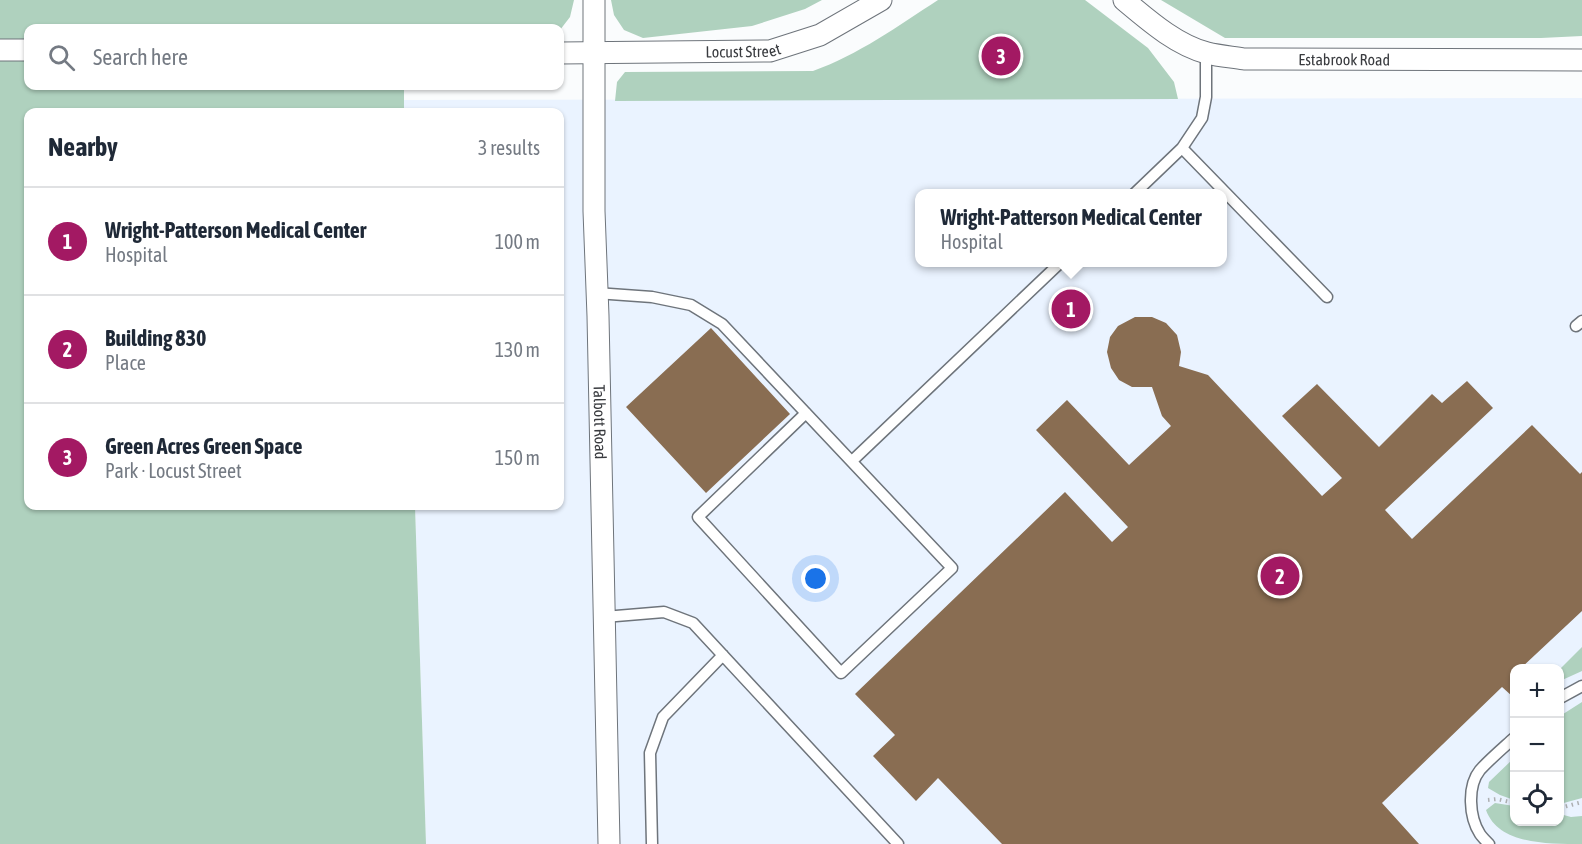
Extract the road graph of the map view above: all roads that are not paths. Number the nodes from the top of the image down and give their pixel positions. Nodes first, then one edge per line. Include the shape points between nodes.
1 (594, 0) edge
2 (881, 0) edge
3 (1124, 0) edge
4 (0, 50) edge
5 (24, 50) edge
6 (564, 53) edge
7 (593, 53) junction
8 (1206, 53) junction
9 (1582, 60) edge
10 (1182, 148) junction
11 (1139, 189) edge
12 (1222, 189) edge
13 (1227, 194) edge
14 (1056, 267) edge
15 (596, 293) junction
16 (1327, 297) dead end
17 (806, 412) junction
18 (852, 461) junction
19 (604, 617) junction
20 (723, 655) junction
21 (1582, 686) edge
22 (1564, 696) edge
23 (1510, 743) edge
24 (609, 844) edge
25 (652, 844) edge
26 (898, 844) edge
27 (1489, 844) edge

1 - 7 street, Talbott Road
2 - 7 street, Locust Street via 820,35 770,51
3 - 8 street, Estabrook Road via 1187,45
4 - 5 street
6 - 7 street
7 - 15 street, Talbott Road
8 - 9 street, Estabrook Road via 1244,60
8 - 10 lane via 1202,118
10 - 11 lane
10 - 12 lane
13 - 16 lane
14 - 18 lane
15 - 17 lane via 691,304 722,324
15 - 19 street, Talbott Road
17 - 18 lane
17 - 18 lane via 698,517 841,673 952,568
19 - 20 lane via 664,612 693,623
19 - 24 street, Talbott Road
20 - 25 lane via 663,717 650,753
20 - 26 lane
21 - 22 lane
23 - 27 lane via 1478,772 1472,787 1473,816

